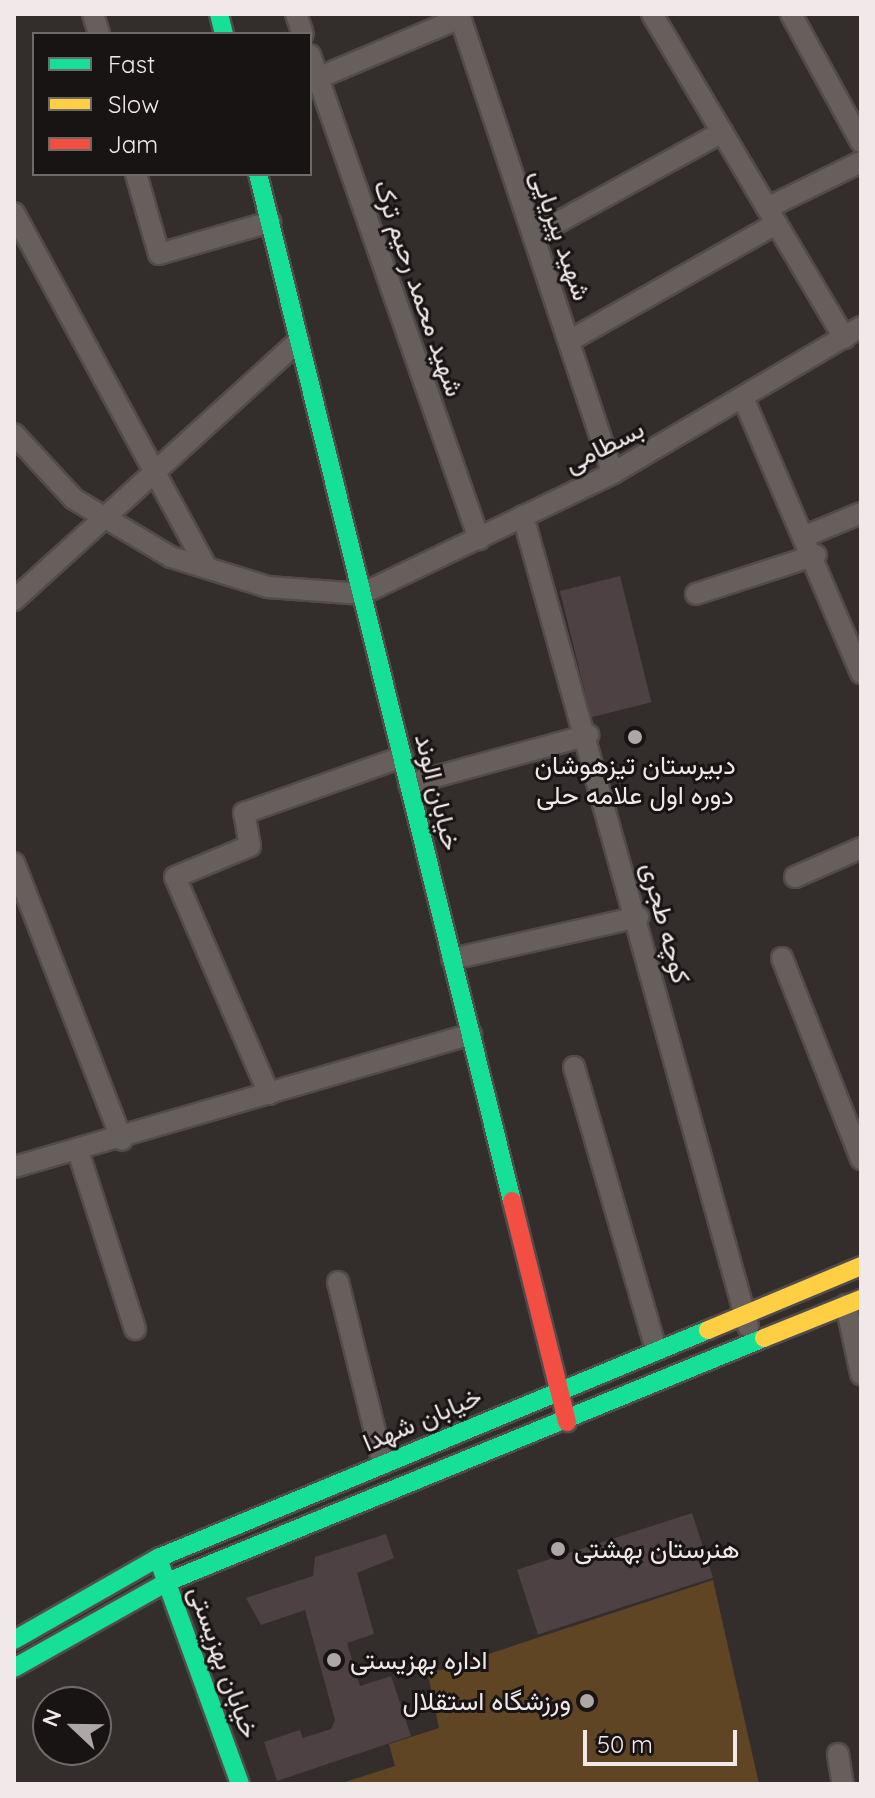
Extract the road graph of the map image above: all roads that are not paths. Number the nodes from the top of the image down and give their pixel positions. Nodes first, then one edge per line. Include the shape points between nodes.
1 (652, 14) edge
2 (791, 14) edge
3 (460, 16) edge
4 (312, 61) edge
5 (318, 78) junction
6 (722, 132) junction
7 (861, 142) edge
8 (861, 162) edge
9 (137, 176) edge
10 (258, 176) edge
11 (14, 213) edge
12 (771, 216) junction
13 (270, 222) junction
14 (19, 235) edge
15 (533, 236) junction
16 (852, 333) edge
17 (299, 341) junction
18 (569, 341) junction
19 (744, 400) junction
20 (14, 434) edge
21 (613, 473) junction
22 (156, 474) junction
23 (861, 513) edge
24 (523, 516) junction
25 (109, 520) junction
26 (808, 535) junction
27 (479, 539) junction
28 (816, 555) junction
29 (206, 566) junction
30 (362, 594) junction
31 (696, 594) dead end
32 (14, 600) edge
33 (861, 673) edge
34 (588, 735) junction
35 (402, 757) junction
36 (409, 784) junction
37 (861, 848) edge
38 (14, 863) edge
39 (795, 877) dead end
40 (22, 902) edge
41 (638, 917) junction
42 (782, 958) dead end
43 (452, 959) junction
44 (471, 1034) junction
45 (574, 1067) dead end
46 (269, 1094) junction
47 (122, 1140) junction
48 (78, 1151) junction
49 (861, 1159) edge
50 (14, 1167) edge
51 (861, 1266) edge
52 (338, 1282) dead end
53 (854, 1302) edge
54 (743, 1312) junction
55 (135, 1329) dead end
56 (754, 1345) junction
57 (656, 1349) junction
58 (861, 1374) edge
59 (559, 1390) junction
60 (567, 1422) junction
61 (383, 1464) junction
62 (158, 1558) junction
63 (167, 1582) junction
64 (14, 1640) edge
65 (14, 1668) edge
66 (838, 1754) dead end
67 (240, 1784) edge
68 (843, 1784) edge

1 - 6 street
2 - 7 street
3 - 5 street
3 - 15 street, شهید پیریایی
4 - 5 street, شهید محمد رحیم ترک
5 - 27 street, شهید محمد رحیم ترک
6 - 12 street
6 - 15 street
8 - 12 street
9 - 13 street via 159,254
10 - 13 main road, خیابان الوند
11 - 14 street
12 - 16 street
12 - 18 street
13 - 17 main road, خیابان الوند
14 - 22 street
15 - 18 street, شهید پیریایی
16 - 19 street, بسطامی
17 - 22 street
17 - 30 main road, خیابان الوند
18 - 21 street, شهید پیریایی
19 - 21 street, بسطامی
19 - 26 street
20 - 25 street via 74,499
21 - 24 street, بسطامی
22 - 25 street
22 - 29 street
23 - 26 street
24 - 27 street, بسطامی
24 - 34 street, کوچه طجری
25 - 29 street via 171,557
25 - 32 street
26 - 28 street
27 - 30 street, بسطامی
28 - 31 street
28 - 33 street
29 - 30 street via 268,587
30 - 35 main road, خیابان الوند
34 - 36 street
34 - 41 street, کوچه طجری
35 - 36 main road, خیابان الوند
35 - 46 street via 244,813 250,846 175,877
36 - 43 main road, خیابان الوند
37 - 39 street
38 - 40 street
40 - 47 street
41 - 43 street
41 - 54 street, کوچه طجری
42 - 49 street
43 - 44 main road, خیابان الوند
44 - 46 street
44 - 59 main road, خیابان الوند
45 - 57 street
46 - 47 street
47 - 48 street
48 - 50 street
48 - 55 street
51 - 54 main road, خیابان شهدا
52 - 61 street
53 - 56 main road
53 - 58 street
54 - 56 street, کوچه طجری
54 - 57 main road, خیابان شهدا
56 - 60 main road
57 - 59 main road, خیابان شهدا
59 - 60 main road, خیابان الوند
59 - 61 main road, خیابان شهدا
60 - 63 main road
61 - 62 main road, خیابان شهدا
62 - 63 main road, خیابان بهزیستی
62 - 64 main road, خیابان شهدا
63 - 65 main road
63 - 67 main road, خیابان بهزیستی
66 - 68 street

